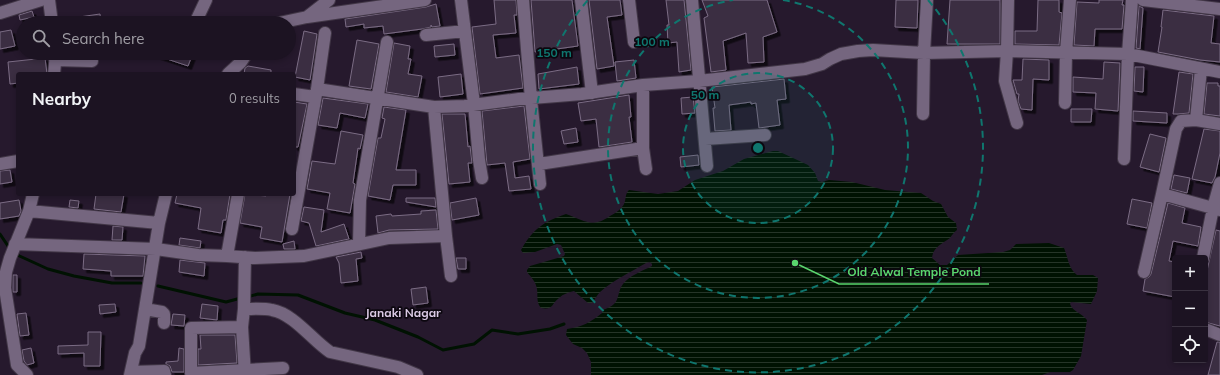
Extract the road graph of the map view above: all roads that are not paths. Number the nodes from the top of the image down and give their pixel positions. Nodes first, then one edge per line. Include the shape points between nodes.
1 (41, 0) edge
2 (49, 0) edge
3 (206, 0) edge
4 (329, 0) edge
5 (425, 0) edge
6 (461, 0) edge
7 (523, 0) edge
8 (581, 0) edge
9 (629, 0) edge
10 (692, 0) edge
11 (927, 0) edge
12 (1008, 0) edge
13 (1070, 0) edge
14 (1132, 0) edge
15 (1143, 0) edge
16 (1161, 1) edge
17 (1220, 9) edge
18 (0, 13) edge
19 (51, 16) edge
20 (198, 16) edge
21 (307, 17) junction
22 (296, 19) edge
23 (464, 31) junction
24 (325, 33) dead end
25 (426, 35) dead end
26 (387, 42) dead end
27 (634, 42) dead end
28 (1007, 51) junction
29 (924, 53) junction
30 (1066, 53) junction
31 (1128, 54) junction
32 (56, 60) edge
33 (83, 60) edge
34 (242, 60) edge
35 (92, 61) dead end
36 (1201, 69) junction
37 (54, 72) edge
38 (230, 72) edge
39 (1220, 72) edge
40 (700, 81) junction
41 (643, 85) junction
42 (316, 93) junction
43 (592, 93) junction
44 (296, 94) edge
45 (377, 98) junction
46 (531, 99) junction
47 (1066, 103) dead end
48 (474, 104) junction
49 (434, 107) junction
50 (923, 114) dead end
51 (1196, 120) junction
52 (1017, 123) dead end
53 (1220, 124) edge
54 (765, 135) dead end
55 (705, 140) junction
56 (642, 148) junction
57 (1124, 158) dead end
58 (16, 161) edge
59 (0, 164) edge
60 (539, 164) junction
61 (707, 166) dead end
62 (646, 169) dead end
63 (482, 178) dead end
64 (1220, 183) edge
65 (540, 184) dead end
66 (1162, 194) junction
67 (33, 196) edge
68 (166, 196) edge
69 (238, 196) edge
70 (1216, 209) edge
71 (29, 211) junction
72 (159, 222) junction
73 (292, 229) dead end
74 (446, 236) junction
75 (15, 244) junction
76 (359, 244) junction
77 (156, 249) junction
78 (1204, 255) edge
79 (227, 256) junction
80 (245, 257) junction
81 (1144, 272) dead end
82 (451, 276) dead end
83 (244, 305) junction
84 (145, 308) junction
85 (164, 323) dead end
86 (242, 327) junction
87 (1208, 330) edge
88 (1220, 335) edge
89 (283, 368) dead end
90 (244, 373) edge
91 (131, 374) edge
92 (26, 375) edge
93 (165, 375) edge
94 (416, 375) edge

1 - 18 street
2 - 19 street
3 - 20 street
4 - 21 street
5 - 21 street
6 - 23 street
7 - 46 street
8 - 43 street
9 - 27 street
10 - 40 street
11 - 29 street
12 - 28 street
13 - 30 street
14 - 31 street
15 - 16 street
16 - 17 street
21 - 22 street
23 - 25 street
23 - 48 street
24 - 42 street
26 - 45 street
28 - 29 street
28 - 30 street
28 - 52 street via 1005,81
29 - 40 street via 858,51 841,54 822,64 804,69
29 - 50 street
30 - 31 street
30 - 47 street
31 - 36 street
31 - 57 street
32 - 37 street
33 - 35 street
34 - 38 street
36 - 39 street
36 - 51 street
40 - 41 street
40 - 55 street
41 - 43 street
41 - 56 street
42 - 44 street
42 - 45 street
42 - 73 street
43 - 46 street
45 - 49 street
45 - 76 street via 360,200
46 - 48 street
46 - 60 street
48 - 49 street
48 - 63 street
49 - 74 street
51 - 53 street
51 - 66 street via 1181,121 1178,124
54 - 55 street
55 - 61 street
56 - 60 street
56 - 62 street
58 - 59 street
60 - 65 street
64 - 70 street
66 - 70 street
66 - 81 street
67 - 71 street
68 - 72 street
69 - 79 street
70 - 78 street
71 - 72 street
71 - 75 street
72 - 77 street
74 - 76 street via 389,238
74 - 82 street
75 - 77 street
75 - 92 street via 6,272 5,288 17,365
76 - 80 street via 304,256
77 - 79 street via 198,256
77 - 84 street
79 - 80 street
80 - 83 street
83 - 86 street
83 - 94 street via 280,312 330,352 398,367
84 - 85 street via 162,312
84 - 91 street via 139,346
86 - 90 street
86 - 90 street via 191,328 191,374
87 - 88 street
89 - 90 street
91 - 93 street via 164,371

